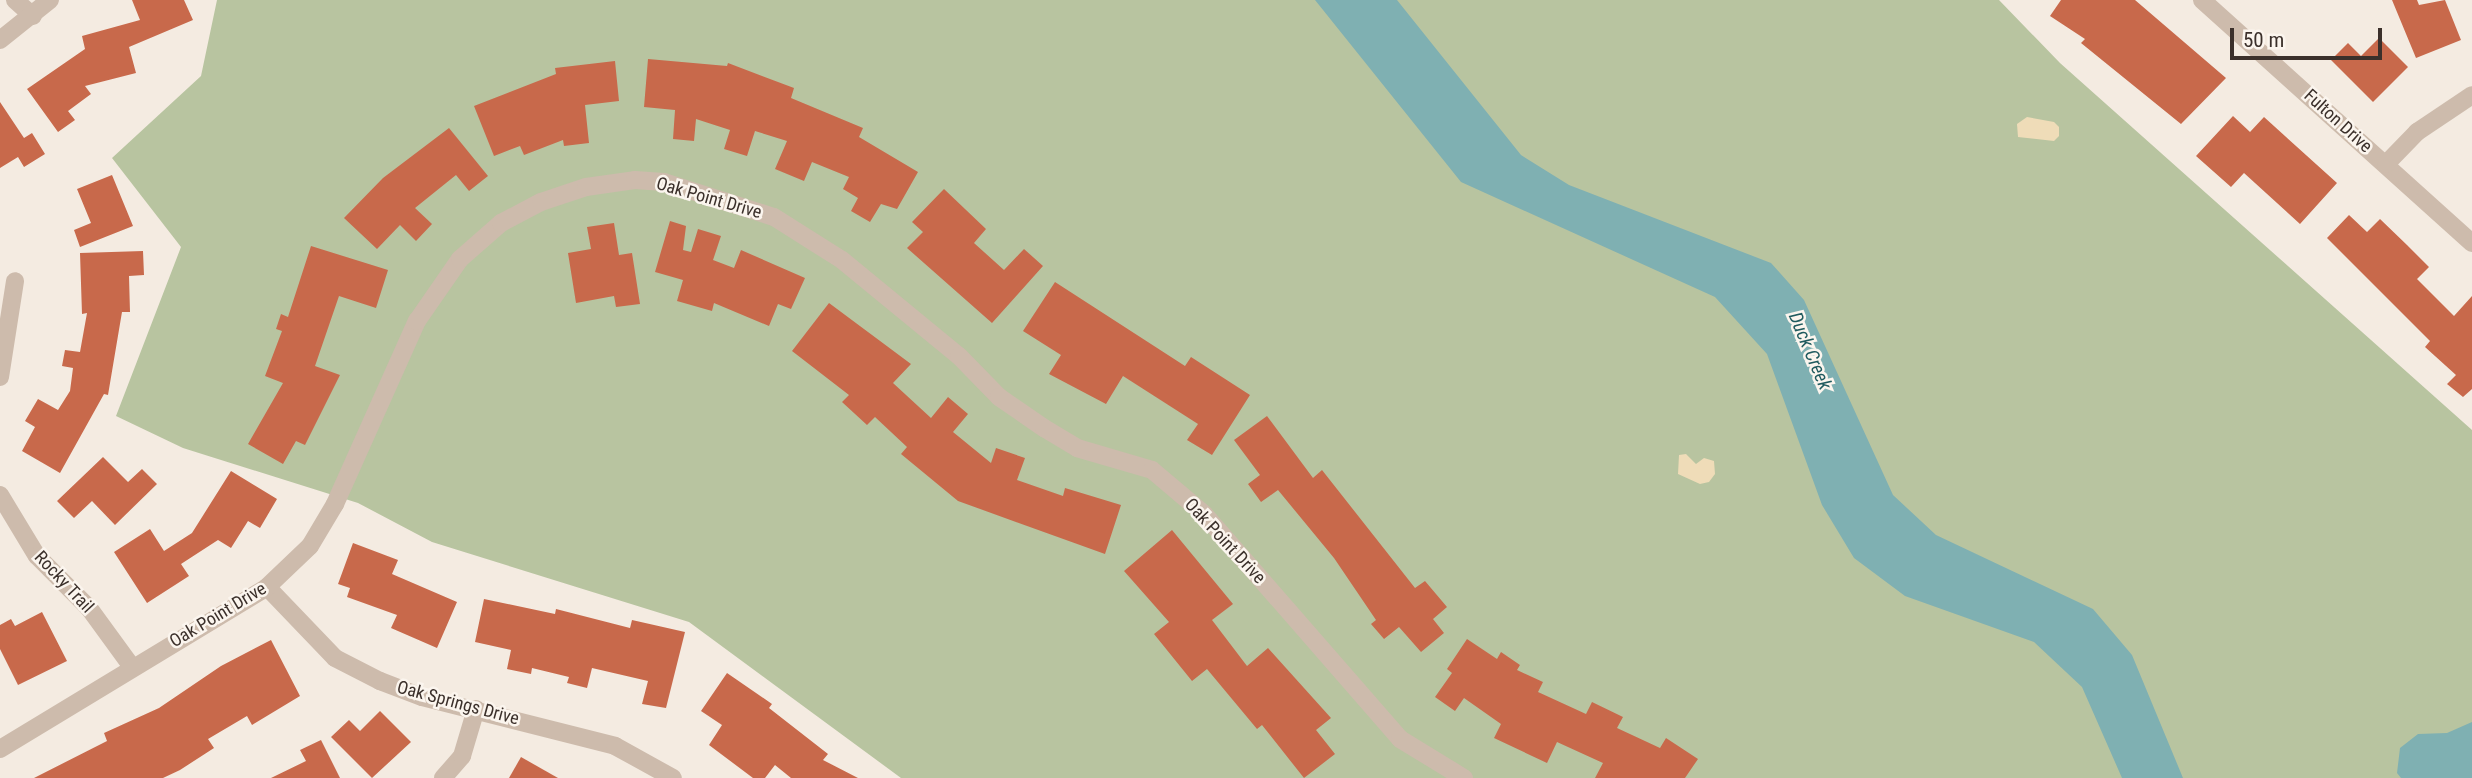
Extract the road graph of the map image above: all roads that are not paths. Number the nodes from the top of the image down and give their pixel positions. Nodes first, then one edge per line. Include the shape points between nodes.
1 (15, 0) edge
2 (50, 0) edge
3 (2202, 0) edge
4 (33, 16) junction
5 (0, 40) edge
6 (2472, 95) edge
7 (2386, 164) junction
8 (2472, 243) edge
9 (15, 281) dead end
10 (0, 377) edge
11 (0, 495) edge
12 (267, 587) junction
13 (132, 667) junction
14 (476, 709) junction
15 (0, 749) edge
16 (443, 778) edge
17 (673, 778) edge
18 (1464, 778) edge

1 - 4 street
2 - 4 street
3 - 7 street, Fulton Drive
4 - 5 street
6 - 7 street via 2417,132
7 - 8 street, Fulton Drive
9 - 10 street
11 - 13 street, Rocky Trail via 37,556 89,608
12 - 13 street, Oak Point Drive
12 - 14 street, Oak Springs Drive via 335,658 422,697
12 - 18 street, Oak Point Drive via 310,546 334,504 417,321 460,259 501,223 541,202 586,187 635,180 664,182 774,217 842,260 959,356 999,397 1044,428 1077,448 1152,470 1204,514 1400,739
13 - 15 street, Oak Point Drive
14 - 16 street via 462,756
14 - 17 street, Oak Springs Drive via 615,746

